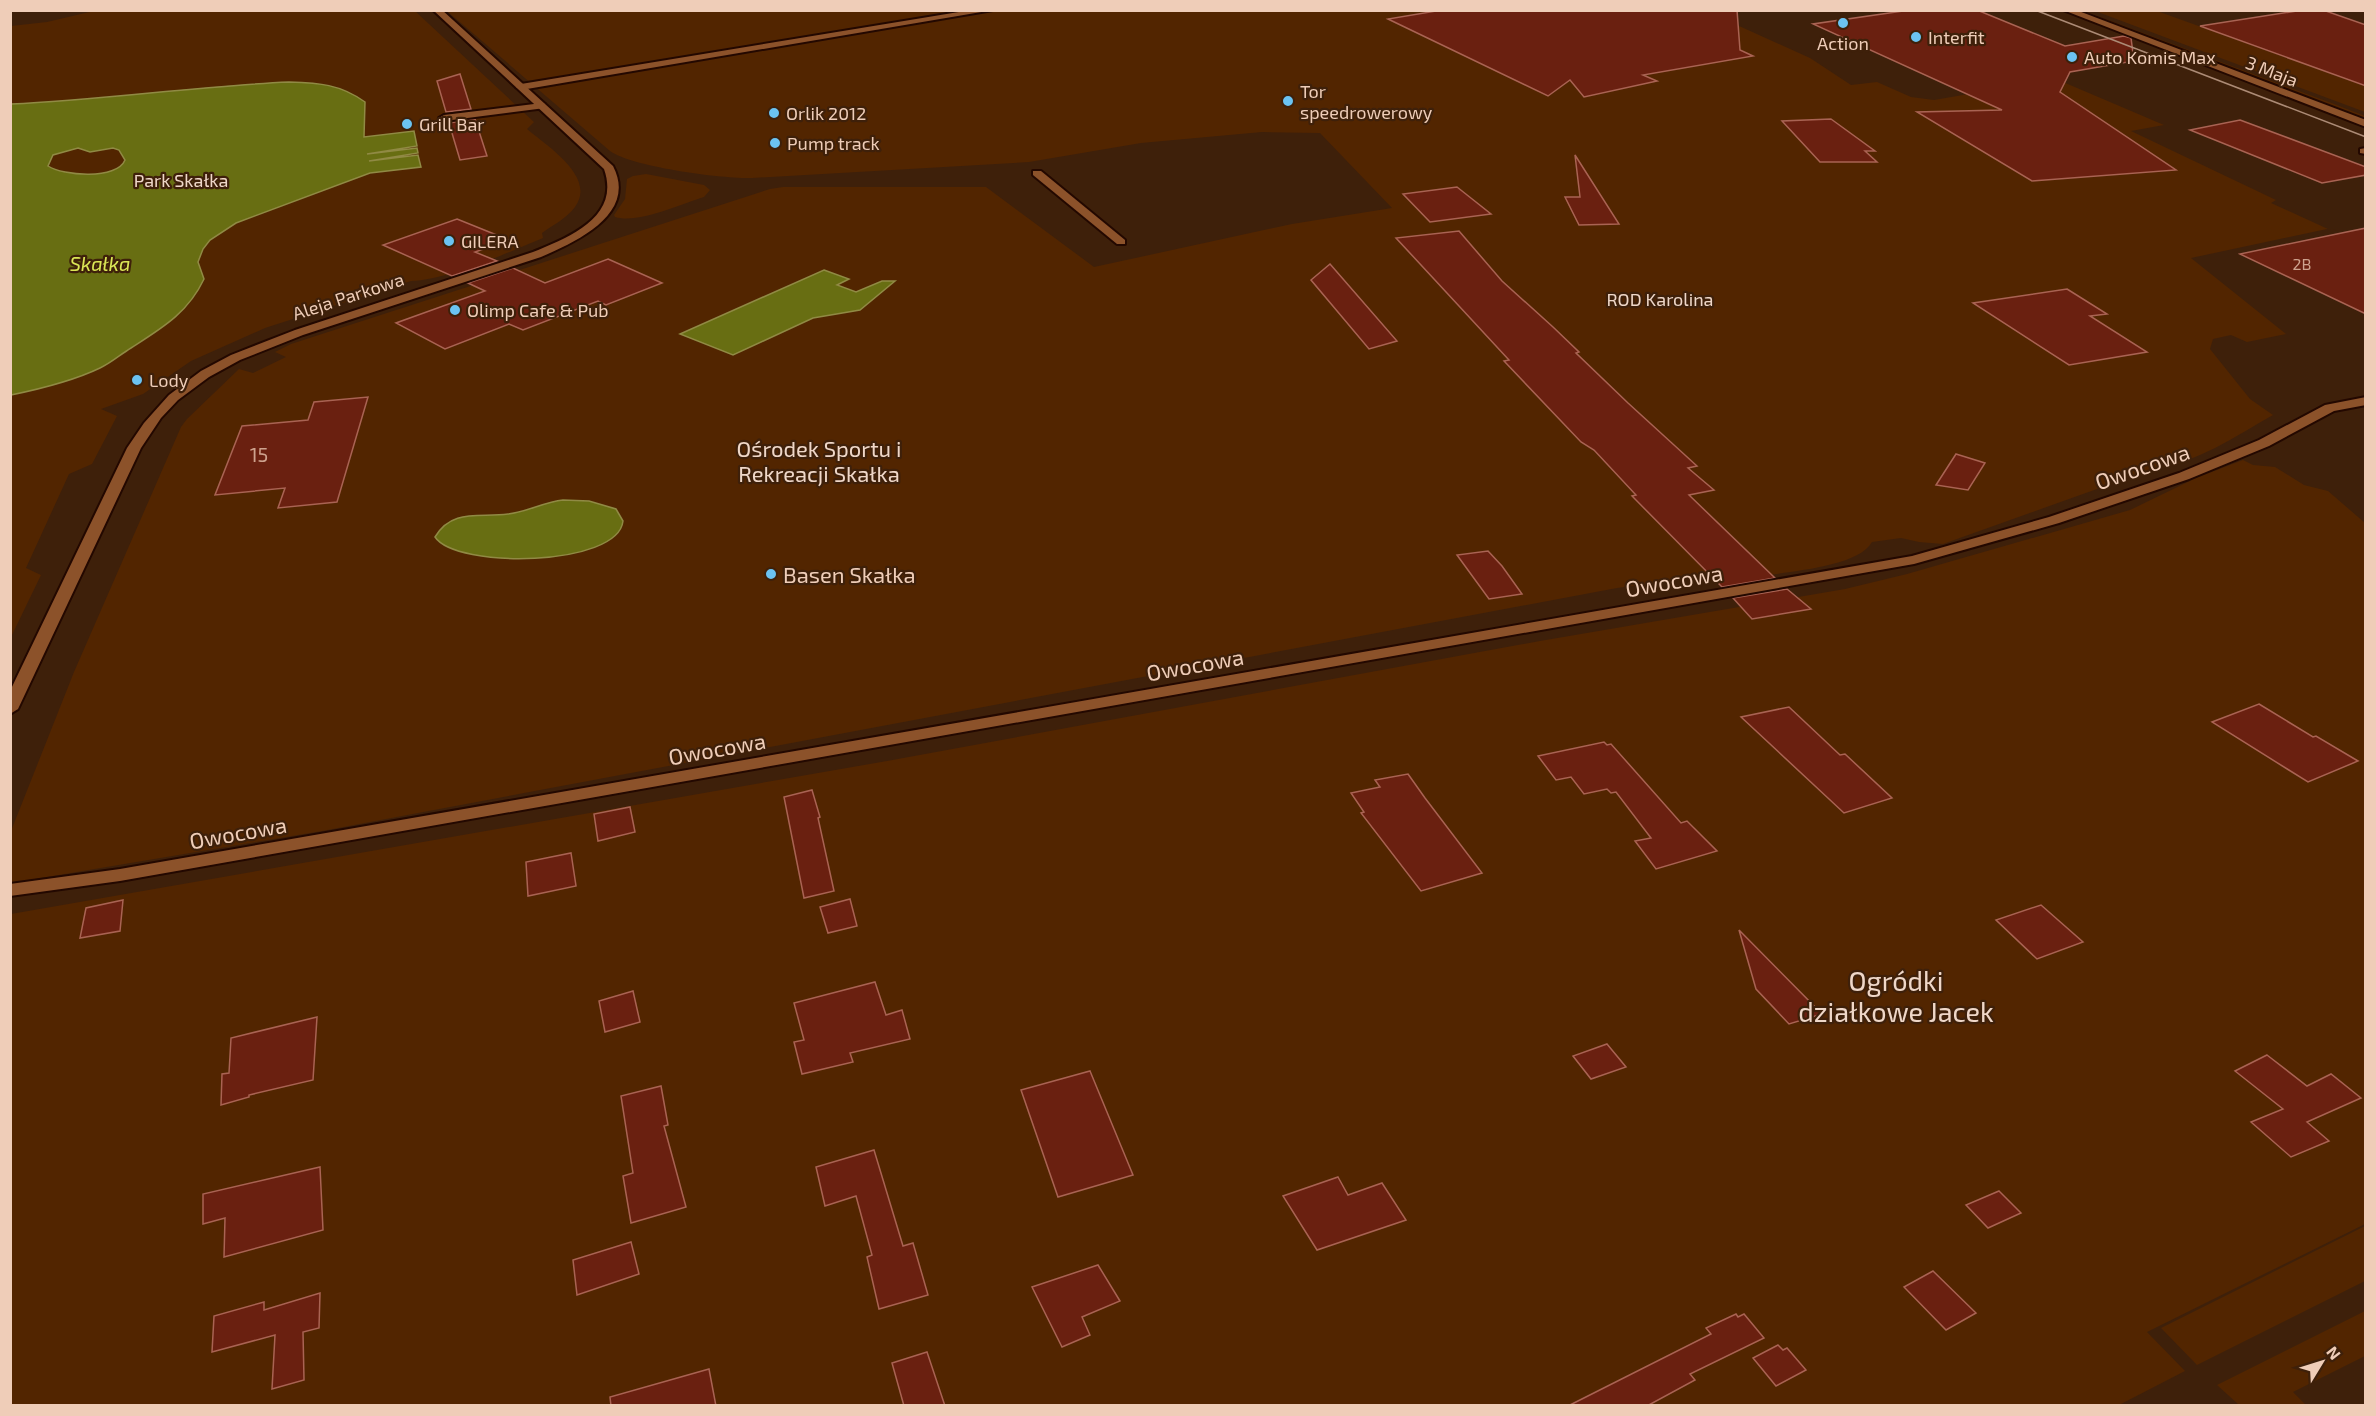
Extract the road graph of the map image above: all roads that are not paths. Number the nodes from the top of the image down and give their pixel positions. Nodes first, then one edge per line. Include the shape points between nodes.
1 (437, 10) edge
2 (989, 10) edge
3 (2067, 10) edge
4 (521, 87) junction
5 (542, 106) junction
6 (444, 118) dead end
7 (2366, 124) edge
8 (1037, 173) dead end
9 (1121, 242) dead end
10 (2366, 401) edge
11 (10, 709) edge
12 (10, 890) edge

1 - 4 street, Aleja Parkowa
2 - 4 street
3 - 7 street, 3 Maja
4 - 5 street, Aleja Parkowa
5 - 6 street
5 - 11 street, Aleja Parkowa via 609,168 615,183 609,207 579,234 559,245 265,345 207,373 176,394 157,412 134,448
8 - 9 street
10 - 12 street, Owocowa via 2330,408 2264,443 2184,476 2054,520 1914,560 120,875

